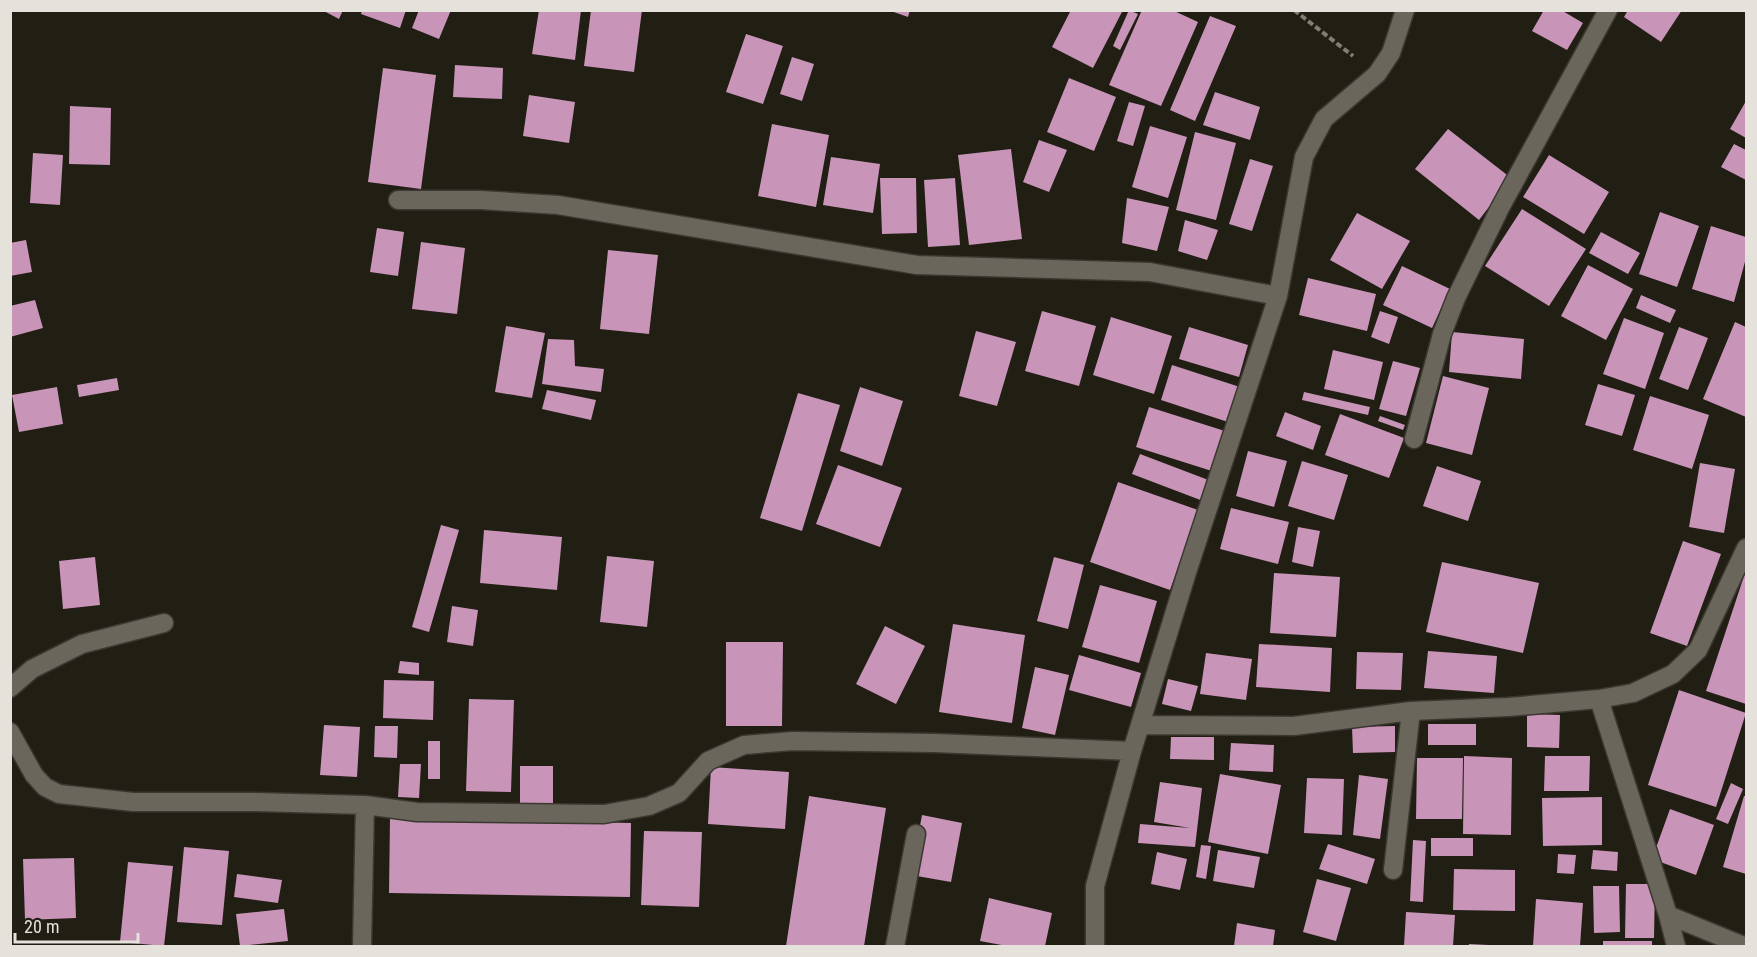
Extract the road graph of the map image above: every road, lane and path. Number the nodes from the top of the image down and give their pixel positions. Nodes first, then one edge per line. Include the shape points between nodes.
1 (1294, 10) edge
2 (1405, 10) edge
3 (1608, 10) edge
4 (1377, 74) junction
5 (398, 200) dead end
6 (1278, 296) junction
7 (1414, 439) dead end
8 (1746, 548) edge
9 (164, 623) dead end
10 (10, 688) edge
11 (1599, 699) junction
12 (1411, 711) junction
13 (1140, 725) junction
14 (10, 732) edge
15 (1132, 751) junction
16 (365, 805) junction
17 (916, 834) dead end
18 (1393, 870) dead end
19 (1668, 915) junction
20 (362, 946) edge
21 (895, 946) edge
22 (1095, 946) edge
23 (1676, 946) edge
24 (1744, 946) edge

1 - 4 path
2 - 4 street via 1391,53
3 - 7 street via 1500,208 1456,298 1442,334
4 - 6 street via 1324,119 1304,157
5 - 6 street via 558,205 917,265 1150,272
6 - 13 street
8 - 11 street via 1698,650 1673,674 1633,693
9 - 10 street via 82,644 32,669
11 - 12 street
11 - 19 street
12 - 13 street via 1294,726
12 - 18 street
13 - 15 street
14 - 16 street via 34,775 59,794 133,802
15 - 16 street via 793,741 744,745 708,761 679,794 649,806 604,814 417,812
15 - 22 street via 1095,886
16 - 20 street
17 - 21 street
19 - 23 street
19 - 24 street

